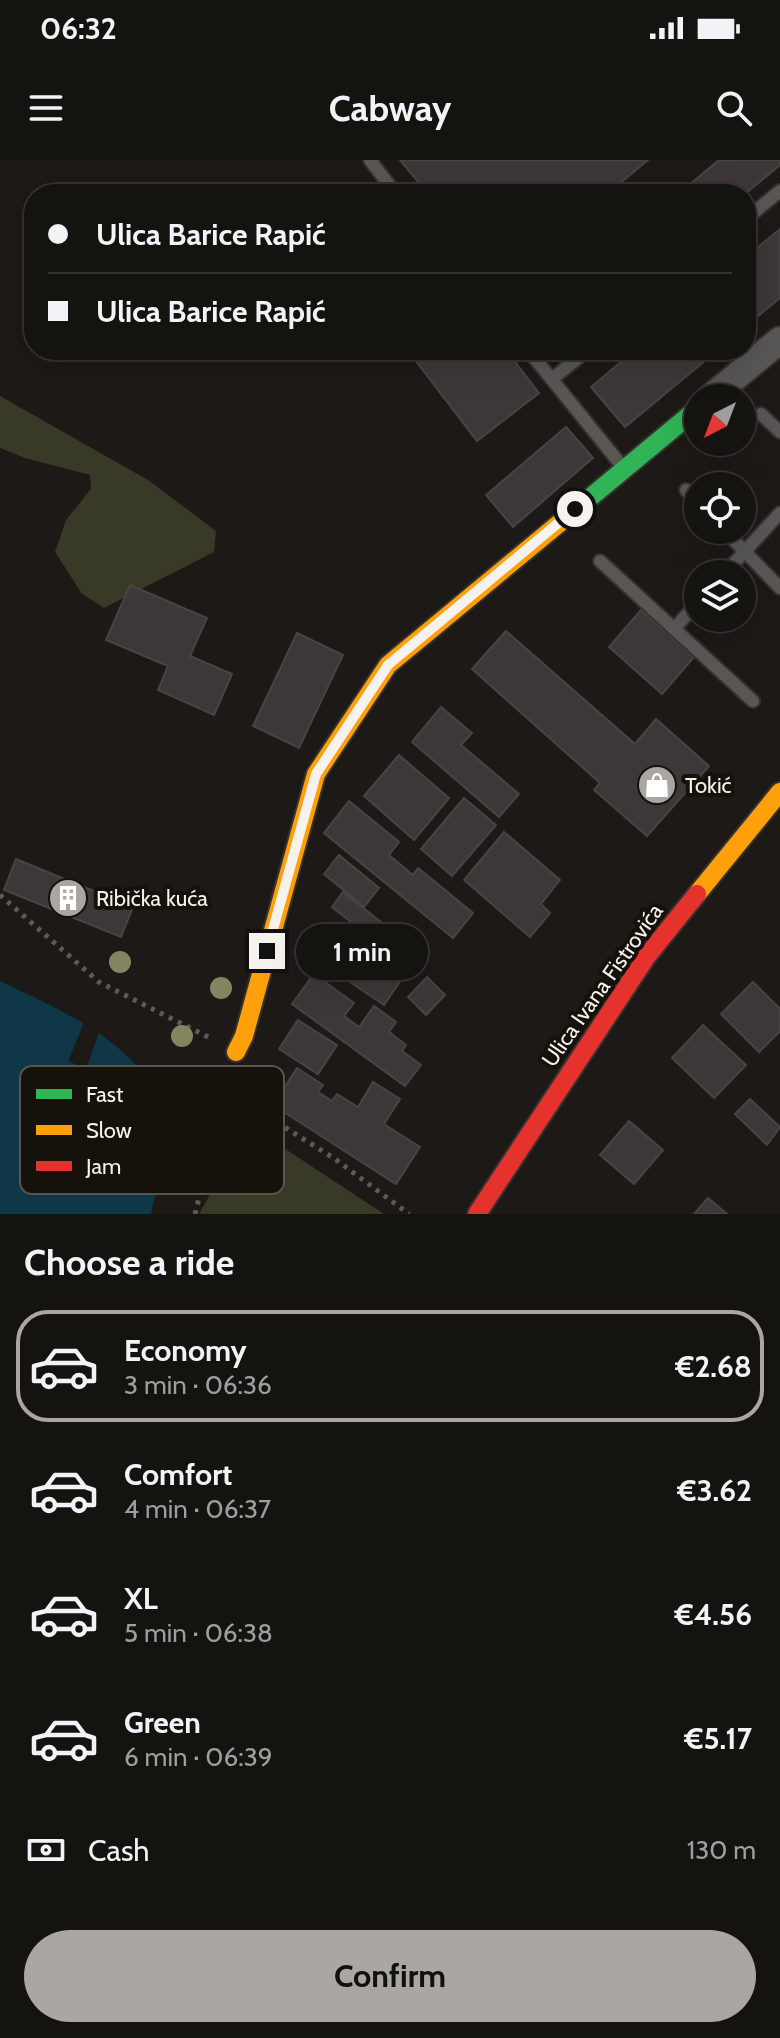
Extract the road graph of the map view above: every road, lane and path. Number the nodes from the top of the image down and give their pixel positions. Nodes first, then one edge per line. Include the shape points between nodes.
1 (370, 160) edge
2 (388, 184) edge
3 (780, 191) edge
4 (756, 211) edge
5 (780, 340) edge
6 (536, 360) edge
7 (576, 360) edge
8 (756, 360) edge
9 (756, 360) edge
10 (552, 379) junction
11 (727, 384) edge
12 (761, 414) dead end
13 (684, 420) edge
14 (780, 432) edge
15 (624, 469) junction
16 (780, 513) edge
17 (738, 544) edge
18 (745, 551) junction
19 (737, 560) edge
20 (600, 561) dead end
21 (780, 588) edge
22 (684, 618) edge
23 (674, 629) junction
24 (753, 701) dead end
25 (780, 792) edge
26 (0, 895) edge
27 (236, 1052) junction
28 (232, 1066) edge
29 (284, 1127) edge
30 (200, 1194) edge
31 (195, 1214) edge
32 (409, 1214) edge
33 (477, 1214) edge

1 - 2 lane
3 - 4 lane
5 - 8 street
6 - 10 lane
7 - 10 lane
9 - 11 street
10 - 15 lane
12 - 14 lane
13 - 15 street
15 - 27 street via 395,656 319,768
16 - 18 lane
17 - 18 lane
18 - 19 lane
18 - 21 lane
20 - 23 lane
22 - 23 lane
23 - 24 lane
25 - 33 street, Ulica Ivana Fistrovića via 647,956
26 - 27 path via 99,982
27 - 28 path
29 - 32 path
30 - 31 path

